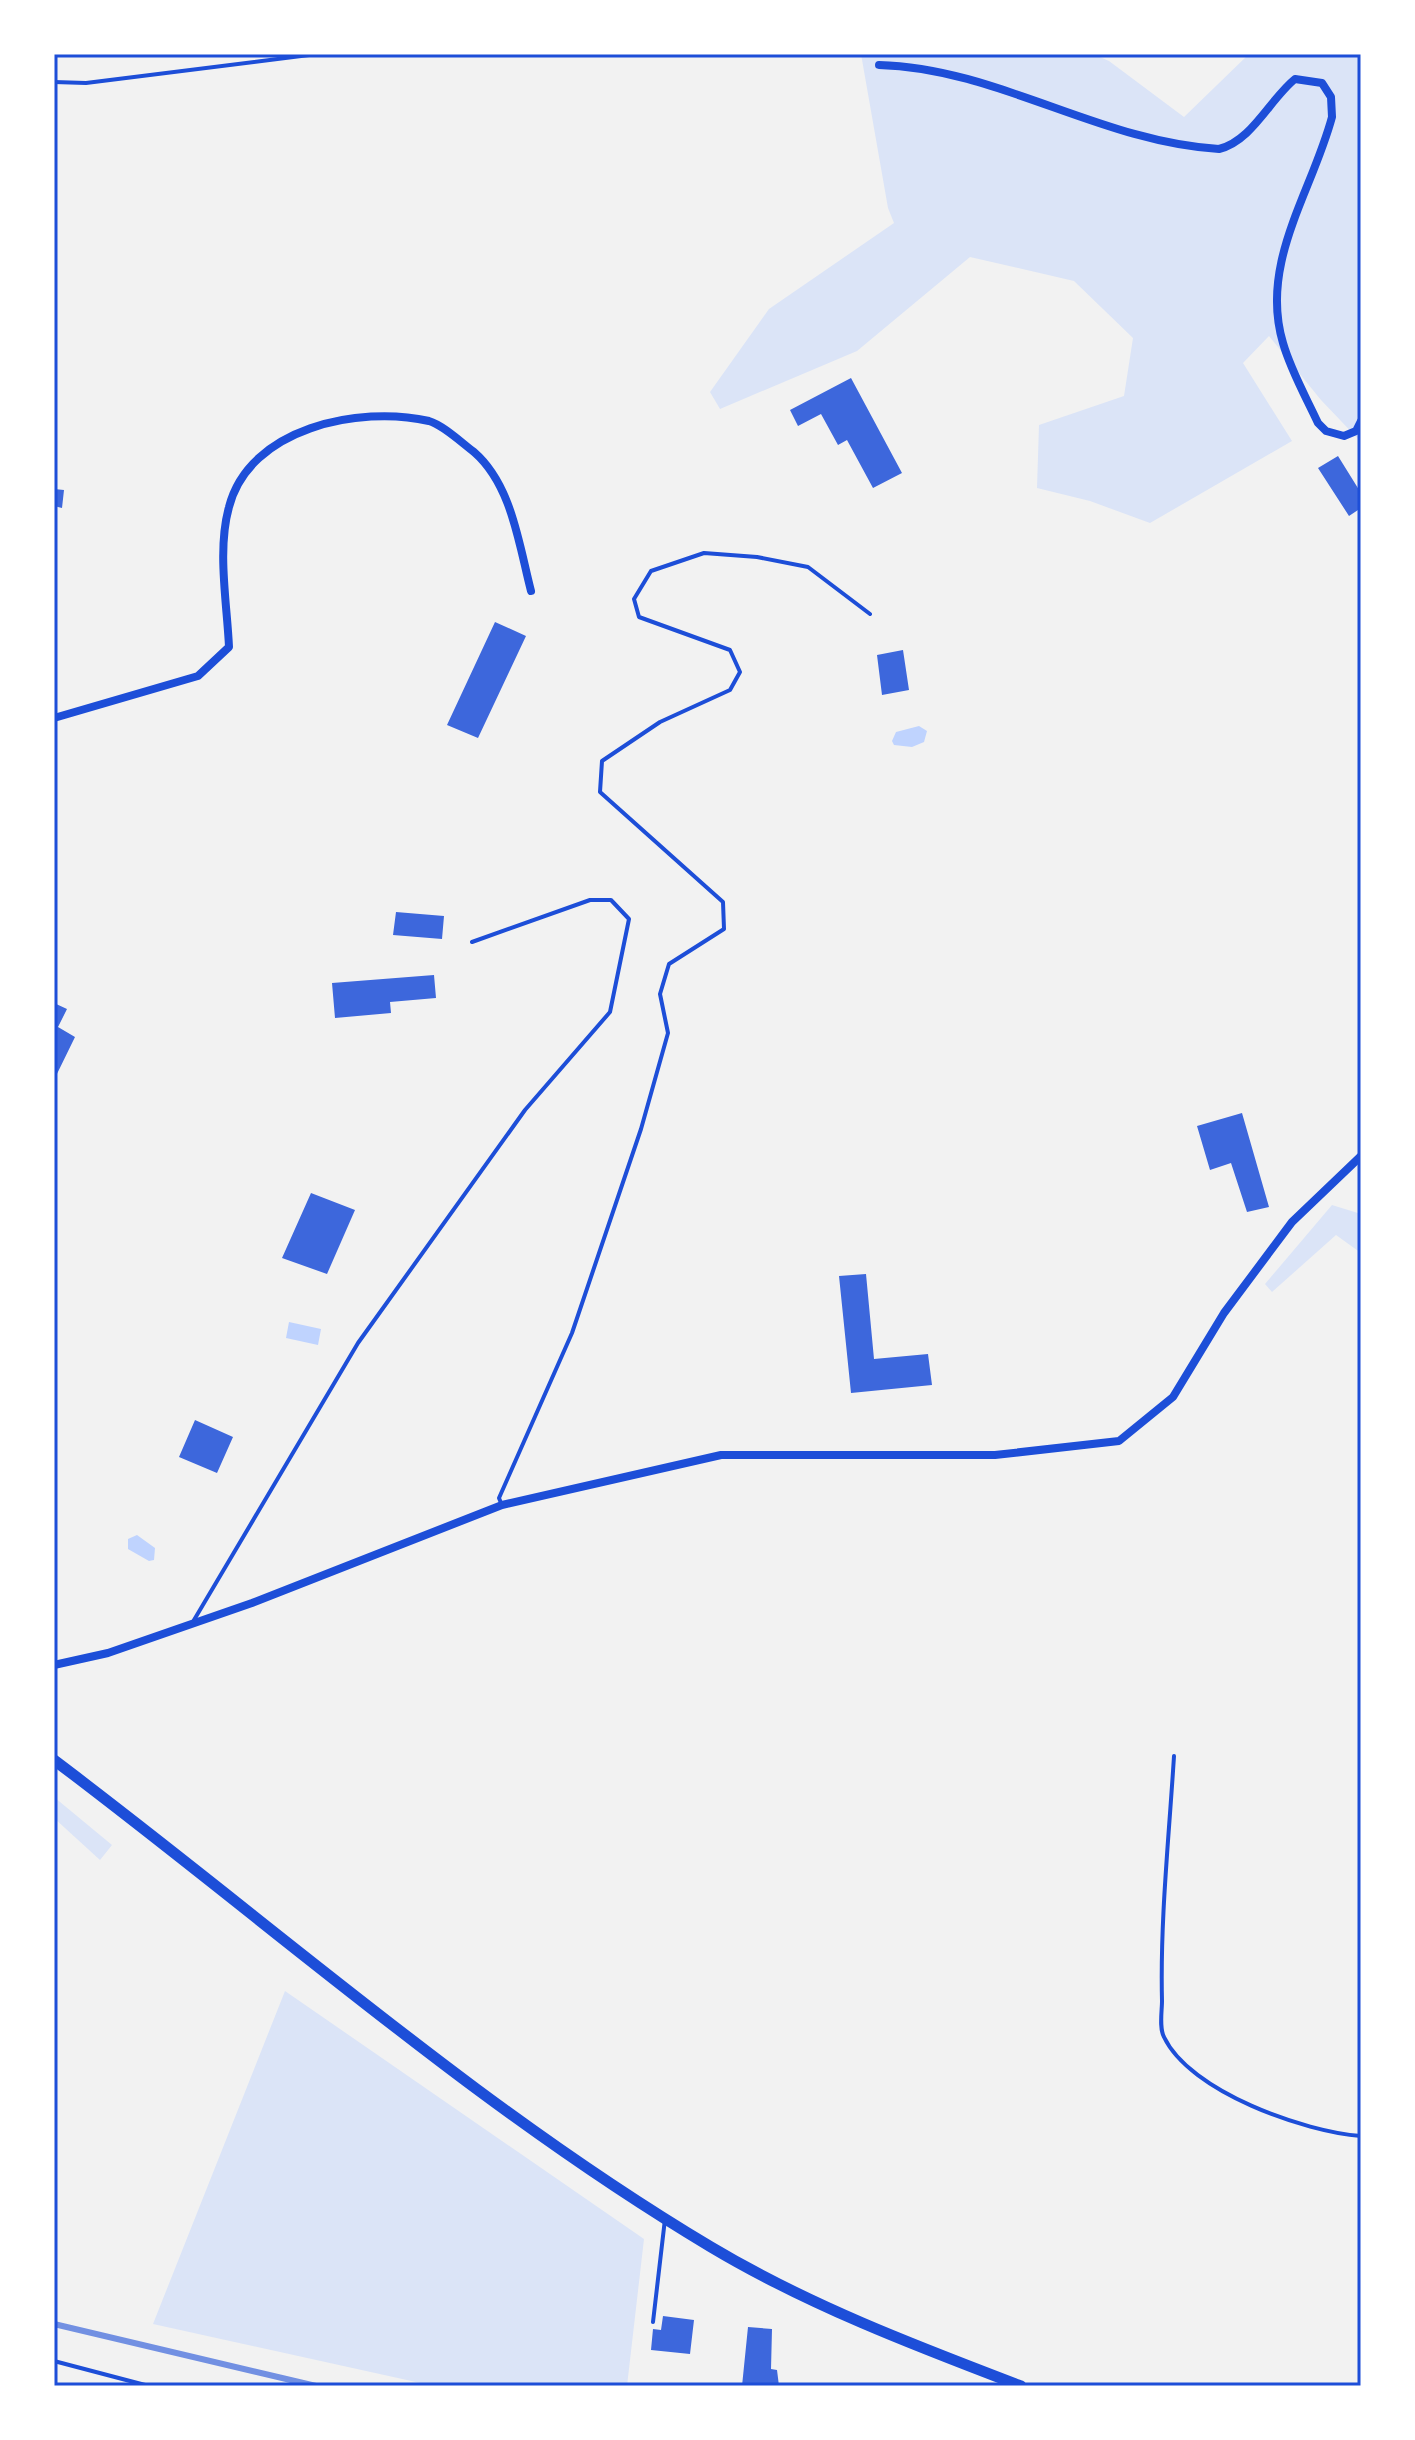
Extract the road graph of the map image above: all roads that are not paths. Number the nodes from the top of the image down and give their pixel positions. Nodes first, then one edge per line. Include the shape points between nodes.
1 (879, 65) dead end
2 (1361, 421) edge
3 (531, 591) dead end
4 (870, 614) dead end
5 (54, 718) edge
6 (472, 942) dead end
7 (1361, 1156) edge
8 (502, 1505) junction
9 (193, 1623) junction
10 (54, 1665) edge
11 (54, 1760) edge
12 (665, 2217) junction
13 (653, 2322) dead end
14 (1021, 2386) edge

1 - 2 street via 935,70 1099,125 1219,149 1242,137 1295,79 1322,83 1331,97 1332,117 1281,258 1277,306 1282,343 1318,423 1344,436 1356,431
3 - 5 street via 507,501 476,454 431,422 372,417 317,426 275,445 249,468 229,506 224,547 229,647 198,676
4 - 8 lane via 808,567 704,553 651,571 634,599 639,617 730,650 740,672 730,690 660,722 602,761 600,792 723,902 724,929 669,964 660,994 668,1033 641,1129 572,1333 499,1498
6 - 9 lane via 590,900 611,900 629,919 610,1012 525,1110 358,1343
7 - 8 street via 1292,1222 1224,1313 1173,1397 1119,1441 995,1455 721,1455
8 - 9 street
9 - 10 street via 108,1653
11 - 12 street via 492,2103
12 - 13 lane
12 - 14 street via 712,2248 820,2303

